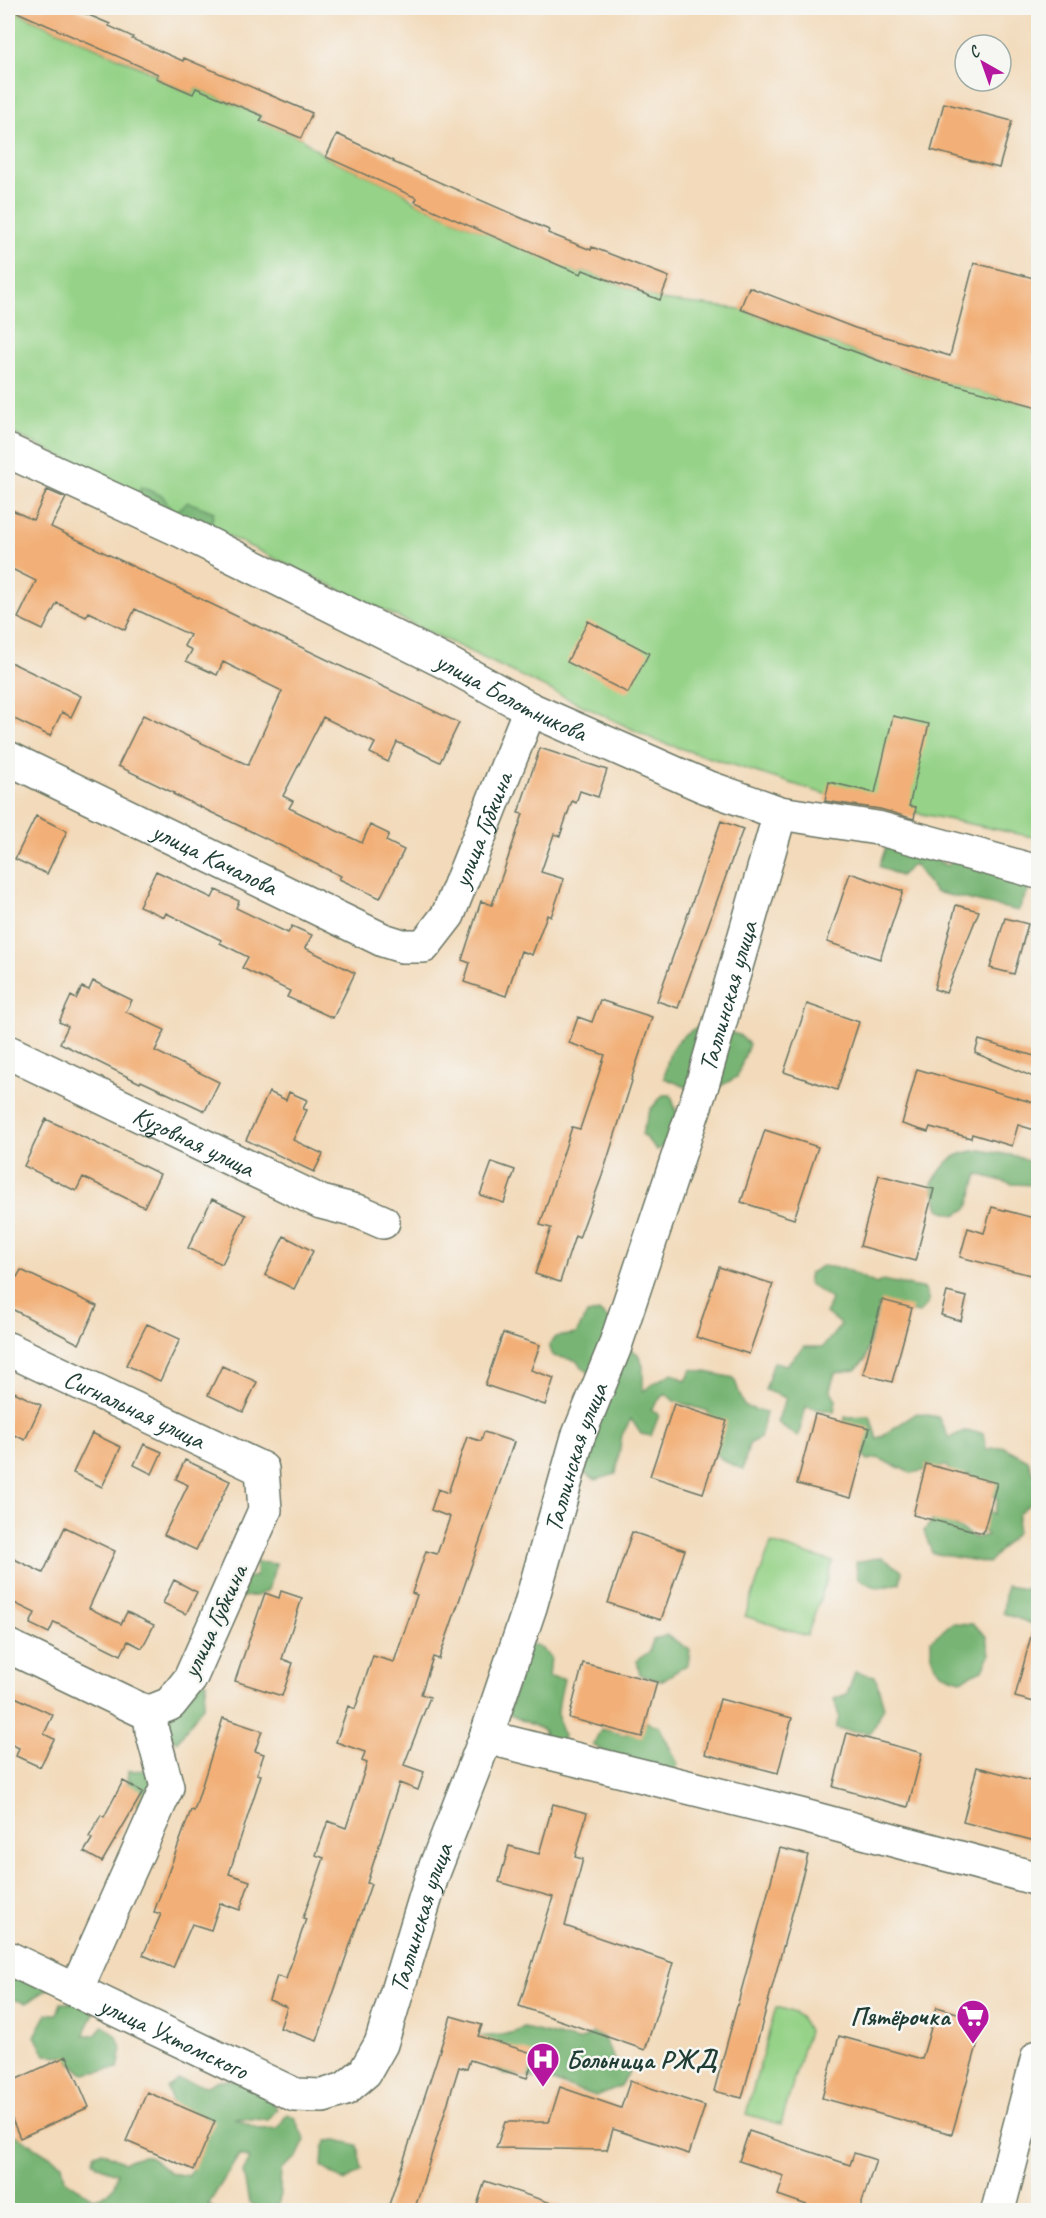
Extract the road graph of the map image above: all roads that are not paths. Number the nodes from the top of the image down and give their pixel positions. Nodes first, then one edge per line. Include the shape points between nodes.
1 (8, 452) edge
2 (530, 709) junction
3 (8, 758) edge
4 (780, 813) junction
5 (1038, 872) edge
6 (424, 946) joint
7 (8, 1052) edge
8 (383, 1222) dead end
9 (8, 1349) edge
10 (262, 1469) joint
11 (8, 1646) edge
12 (150, 1712) junction
13 (486, 1737) junction
14 (1038, 1879) edge
15 (8, 1958) edge
16 (76, 1990) junction
17 (1038, 2057) edge
18 (345, 2089) joint
19 (998, 2211) edge

1 - 2 street, улица Болотникова via 182,531 447,663
2 - 4 street, улица Болотникова via 704,786
2 - 6 street, улица Губкина via 448,915
3 - 6 street, улица Качалова via 383,940 402,946
4 - 5 street, улица Болотникова via 877,828
4 - 13 street, Таллинская улица via 702,1085 614,1349 578,1437 530,1607
7 - 8 street, Кузовная улица via 321,1202
9 - 10 street, Сигнальная улица
10 - 12 street, улица Губкина via 265,1510 190,1678 170,1704
11 - 12 street
12 - 16 street via 167,1787
13 - 14 street
13 - 18 street, Таллинская улица via 432,1876 381,2044 365,2072
15 - 16 street, улица Ухтомского
16 - 18 street, улица Ухтомского via 295,2095 323,2096
17 - 19 street

